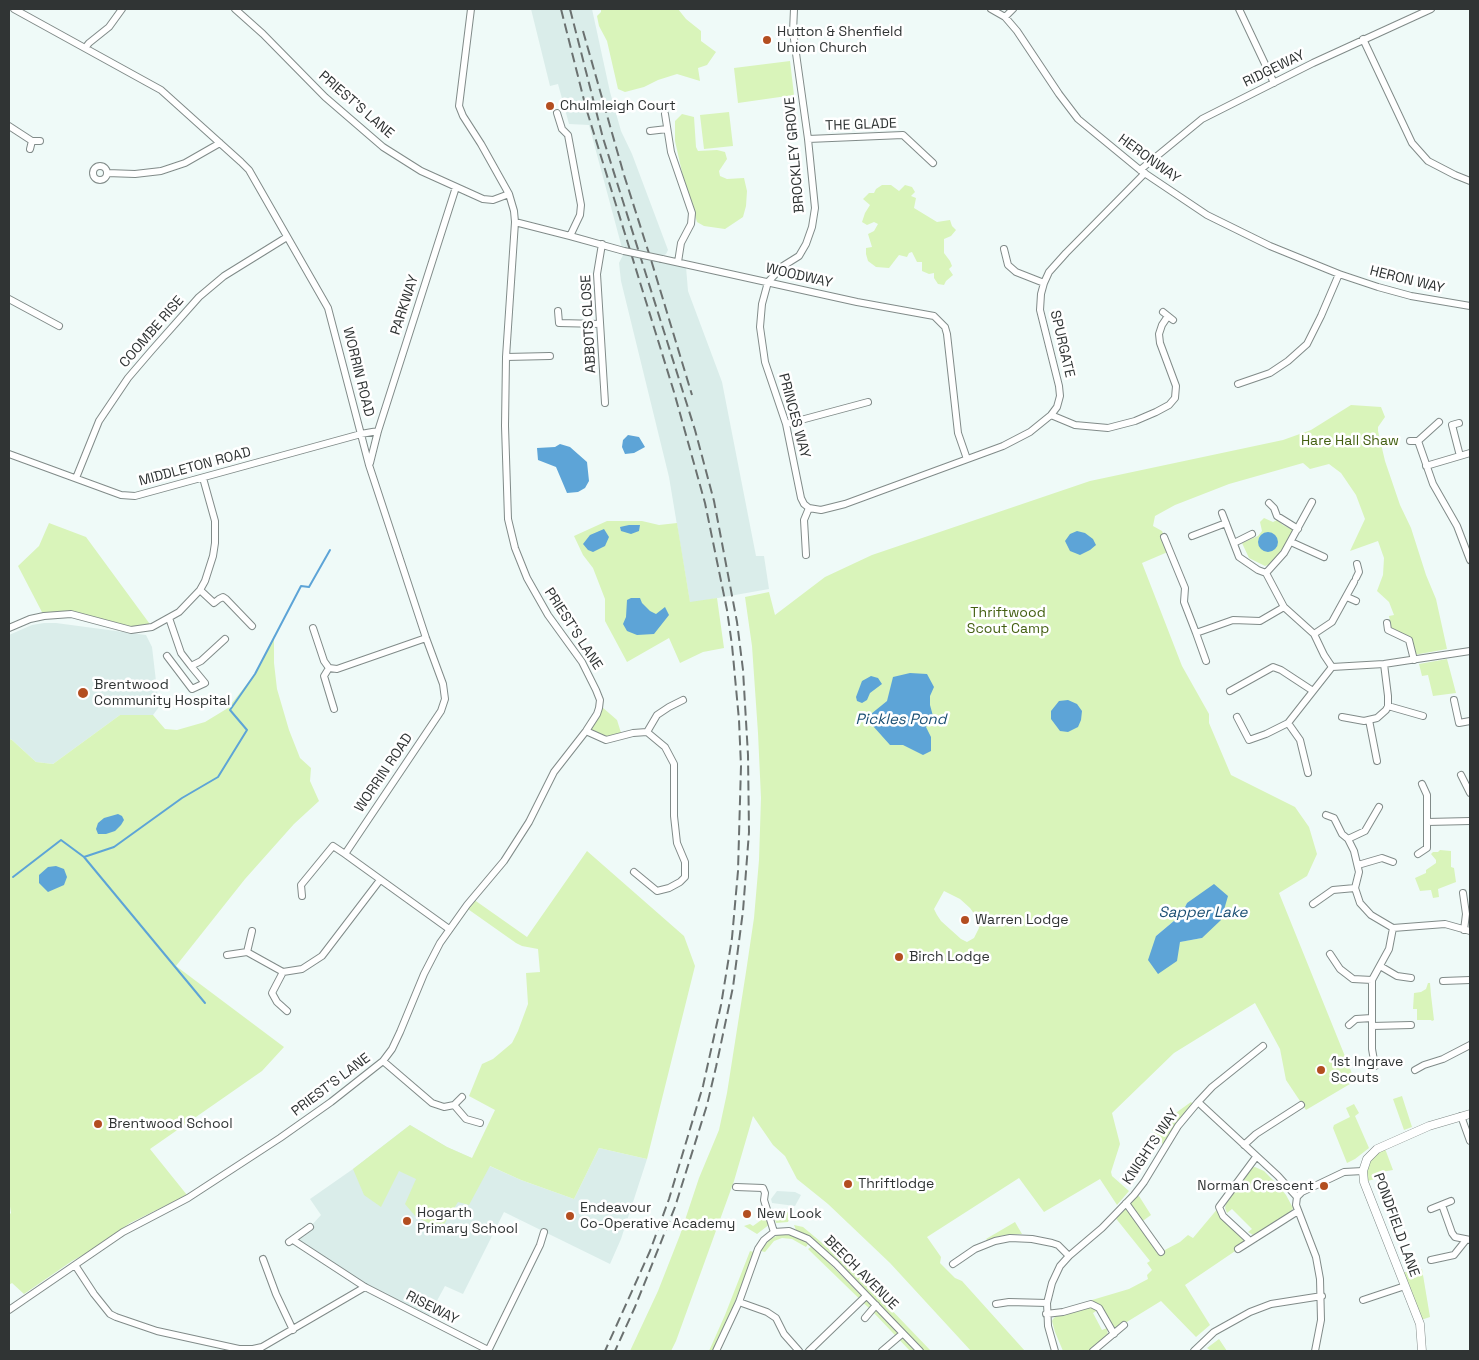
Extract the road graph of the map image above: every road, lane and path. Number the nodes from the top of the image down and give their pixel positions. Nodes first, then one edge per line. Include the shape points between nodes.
1 (14, 9) edge
2 (122, 9) edge
3 (235, 9) edge
4 (471, 9) edge
5 (794, 9) edge
6 (991, 9) edge
7 (1013, 9) edge
8 (1239, 9) edge
9 (1431, 9) edge
10 (1005, 17) junction
11 (1363, 39) junction
12 (85, 48) junction
13 (1274, 83) junction
14 (557, 113) dead end
15 (666, 114) dead end
16 (9, 126) edge
17 (667, 129) junction
18 (650, 131) dead end
19 (808, 139) junction
20 (32, 141) junction
21 (40, 141) dead end
22 (220, 143) junction
23 (30, 149) dead end
24 (933, 163) dead end
25 (107, 172) dead end
26 (1143, 172) junction
27 (1470, 180) edge
28 (456, 187) junction
29 (509, 194) junction
30 (515, 222) junction
31 (570, 236) junction
32 (287, 237) junction
33 (602, 244) junction
34 (1004, 249) dead end
35 (678, 262) junction
36 (1339, 274) junction
37 (768, 282) junction
38 (1044, 283) junction
39 (9, 299) edge
40 (1470, 306) edge
41 (558, 311) dead end
42 (1168, 316) dead end
43 (600, 324) junction
44 (59, 326) dead end
45 (550, 356) dead end
46 (506, 357) junction
47 (1238, 384) dead end
48 (868, 402) dead end
49 (606, 403) dead end
50 (1051, 415) junction
51 (1440, 422) dead end
52 (1459, 423) dead end
53 (786, 424) junction
54 (378, 431) junction
55 (361, 434) junction
56 (1470, 453) edge
57 (9, 454) edge
58 (1460, 456) junction
59 (966, 459) junction
60 (369, 464) junction
61 (1426, 466) junction
62 (76, 478) junction
63 (203, 478) junction
64 (1312, 502) dead end
65 (1269, 503) dead end
66 (809, 508) junction
67 (1222, 513) dead end
68 (1226, 523) junction
69 (1298, 529) junction
70 (1252, 534) dead end
71 (1192, 536) dead end
72 (1164, 537) dead end
73 (1291, 542) junction
74 (1234, 543) junction
75 (806, 555) dead end
76 (1324, 557) dead end
77 (1470, 560) edge
78 (1357, 564) dead end
79 (1266, 573) junction
80 (200, 590) junction
81 (1347, 596) junction
82 (1356, 602) dead end
83 (1284, 607) junction
84 (169, 618) junction
85 (1387, 623) dead end
86 (252, 626) dead end
87 (9, 628) edge
88 (313, 628) dead end
89 (1196, 633) junction
90 (1314, 634) junction
91 (426, 638) junction
92 (225, 640) dead end
93 (1470, 651) edge
94 (167, 656) dead end
95 (1414, 660) junction
96 (1206, 661) dead end
97 (1384, 664) junction
98 (192, 666) junction
99 (1332, 667) junction
100 (329, 668) junction
101 (1230, 691) dead end
102 (1313, 691) junction
103 (683, 700) dead end
104 (1454, 700) dead end
105 (1388, 706) junction
106 (334, 709) dead end
107 (1342, 716) dead end
108 (1423, 716) dead end
109 (1237, 717) dead end
110 (1369, 720) junction
111 (1470, 721) edge
112 (1288, 723) junction
113 (586, 731) junction
114 (647, 732) junction
115 (1377, 760) dead end
116 (1308, 773) dead end
117 (1461, 775) dead end
118 (1422, 784) dead end
119 (1470, 793) edge
120 (1379, 806) dead end
121 (1326, 815) dead end
122 (1470, 821) edge
123 (1427, 822) junction
124 (1348, 839) junction
125 (345, 854) junction
126 (1418, 854) dead end
127 (1393, 862) dead end
128 (1358, 865) junction
129 (634, 872) dead end
130 (380, 880) junction
131 (1355, 888) junction
132 (1463, 893) dead end
133 (302, 896) dead end
134 (1313, 904) dead end
135 (1394, 928) junction
136 (449, 929) junction
137 (252, 931) dead end
138 (1467, 931) edge
139 (247, 952) junction
140 (1330, 954) dead end
141 (226, 955) dead end
142 (1380, 966) junction
143 (283, 972) junction
144 (1411, 978) dead end
145 (1372, 980) junction
146 (1470, 980) edge
147 (1443, 981) dead end
148 (287, 1011) dead end
149 (1372, 1018) junction
150 (1349, 1025) dead end
151 (1410, 1025) dead end
152 (1372, 1026) junction
153 (1470, 1045) edge
154 (1263, 1046) dead end
155 (382, 1061) junction
156 (1375, 1066) dead end
157 (1415, 1070) dead end
158 (462, 1097) dead end
159 (1198, 1102) junction
160 (454, 1105) junction
161 (1301, 1105) dead end
162 (1470, 1114) edge
163 (1461, 1116) junction
164 (480, 1123) dead end
165 (1470, 1141) edge
166 (1244, 1145) junction
167 (1256, 1156) junction
168 (1363, 1171) junction
169 (736, 1187) dead end
170 (1297, 1197) junction
171 (1451, 1201) dead end
172 (1126, 1203) junction
173 (1442, 1205) junction
174 (1431, 1209) dead end
175 (1298, 1210) junction
176 (310, 1227) dead end
177 (544, 1232) dead end
178 (774, 1232) junction
179 (1468, 1240) edge
180 (1250, 1241) junction
181 (1238, 1249) dead end
182 (1161, 1252) dead end
183 (1069, 1256) junction
184 (263, 1260) dead end
185 (1431, 1260) dead end
186 (953, 1264) dead end
187 (75, 1266) junction
188 (1405, 1286) junction
189 (365, 1288) junction
190 (866, 1296) junction
191 (1322, 1296) junction
192 (1363, 1300) dead end
193 (739, 1302) junction
194 (1046, 1303) junction
195 (996, 1304) dead end
196 (876, 1305) junction
197 (9, 1310) edge
198 (1046, 1314) junction
199 (865, 1318) dead end
200 (1124, 1325) dead end
201 (293, 1330) junction
202 (902, 1334) junction
203 (1114, 1334) junction
204 (488, 1351) edge
205 (716, 1351) edge
206 (799, 1351) edge
207 (809, 1351) edge
208 (882, 1351) edge
209 (920, 1351) edge
210 (1055, 1351) edge
211 (1093, 1351) edge
212 (1194, 1351) edge
213 (1315, 1351) edge
214 (1422, 1351) edge

1 - 12 street, WORRIN ROAD
2 - 12 street via 109,27
3 - 28 street, PRIEST'S LANE via 364,132 421,171
4 - 29 street via 459,106
5 - 19 street, BROCKLEY GROVE via 793,32
6 - 10 street, HERONWAY
7 - 10 street
8 - 13 street
9 - 11 street, RIDGEWAY
10 - 26 street, HERONWAY via 1078,119
11 - 13 street, RIDGEWAY
11 - 27 street via 1412,143 1428,161
12 - 22 street, WORRIN ROAD via 161,90
13 - 26 street, RIDGEWAY via 1202,119
14 - 31 street via 562,129 568,134 581,205
15 - 17 street
16 - 20 street
17 - 18 street
17 - 35 street via 671,152 692,213
19 - 24 street, THE GLADE via 903,135
19 - 37 street, BROCKLEY GROVE via 815,208 812,227 799,256 783,266
20 - 21 street
20 - 23 street
22 - 25 street via 185,163 161,171 135,174
22 - 32 street, WORRIN ROAD via 249,170
26 - 36 street, HERONWAY via 1207,215
26 - 38 street, SPURGATE via 1049,272
28 - 29 street, PRIEST'S LANE via 483,199 493,200
28 - 54 street, PARKWAY
29 - 30 street, PRIEST'S LANE
30 - 31 street, WOODWAY
30 - 46 street, PRIEST'S LANE
31 - 33 street, WOODWAY
32 - 55 street, WORRIN ROAD via 328,308
32 - 62 street, COOMBE RISE via 218,281 152,350 98,421
33 - 35 street, WOODWAY, bridge
33 - 43 street, ABBOTS CLOSE via 597,274
34 - 38 street via 1008,264 1016,272
35 - 37 street, WOODWAY
36 - 40 street, HERON WAY via 1411,296
36 - 47 street via 1307,344 1270,373
37 - 53 street, PRINCES WAY via 762,304 762,346
37 - 59 street, WOODWAY via 934,316 947,334 958,433
38 - 50 street, SPURGATE via 1040,310 1060,396
39 - 44 street
41 - 43 street via 558,323
42 - 50 street via 1159,334 1176,386 1175,398 1169,405 1135,421 1108,428 1075,425
43 - 49 street, ABBOTS CLOSE
45 - 46 street
46 - 113 street, PRIEST'S LANE via 506,474 511,534 536,595 582,662 600,700 597,714
48 - 53 street
50 - 59 street via 1018,438
51 - 61 street via 1414,441
52 - 58 street via 1452,425
53 - 66 street, PRINCES WAY via 801,498
54 - 55 street
54 - 60 street, PARKWAY
55 - 60 street, WORRIN ROAD
55 - 63 street, MIDDLETON ROAD
56 - 58 street
57 - 62 street, MIDDLETON ROAD
58 - 61 street
59 - 66 street via 845,504 821,510
60 - 91 street, WORRIN ROAD
61 - 77 street via 1457,526
62 - 63 street, MIDDLETON ROAD via 121,495 135,496
63 - 80 street via 215,521 215,543
64 - 69 street
65 - 69 street via 1277,516
66 - 75 street via 804,520
67 - 68 street
68 - 71 street
68 - 74 street
69 - 73 street
70 - 74 street
72 - 89 street via 1184,587 1184,602
73 - 76 street
73 - 79 street
74 - 79 street via 1239,557
78 - 81 street via 1359,572
79 - 83 street
80 - 84 street
80 - 86 street via 214,603 226,599
81 - 82 street
81 - 90 street via 1332,622
83 - 89 street via 1260,621 1232,620
83 - 90 street
84 - 87 street via 152,627 131,630 71,614 48,615
84 - 98 street via 181,653
85 - 95 street via 1388,630 1409,640
88 - 100 street
89 - 96 street
90 - 99 street
91 - 100 street via 337,669
91 - 125 street, WORRIN ROAD via 443,684 444,705
92 - 98 street
93 - 95 street
94 - 98 street via 192,689 205,683
95 - 97 street
97 - 99 street
97 - 105 street
99 - 102 street
100 - 106 street via 324,676
101 - 102 street via 1273,667
102 - 112 street
103 - 114 street via 658,715
104 - 111 street via 1459,723
105 - 108 street
105 - 110 street via 1377,718
107 - 110 street
109 - 112 street via 1249,740
110 - 115 street
112 - 116 street via 1300,740
113 - 114 street via 606,740
113 - 136 street, PRIEST'S LANE via 554,772 508,855
114 - 129 street via 664,747 674,764 674,816 677,843 685,862 685,877 657,891
117 - 119 street
118 - 123 street via 1427,795
120 - 124 street via 1365,831
121 - 124 street via 1334,818
122 - 123 street
123 - 126 street via 1427,848
124 - 128 street
125 - 130 street
125 - 133 street via 333,846 301,885
127 - 128 street via 1382,858
128 - 131 street
130 - 136 street
130 - 143 street via 322,956 302,969
131 - 134 street via 1333,890
131 - 135 street via 1364,909
132 - 138 street
135 - 138 street via 1445,924
135 - 142 street
136 - 155 street, PRIEST'S LANE via 424,974 392,1049
137 - 139 street
139 - 141 street
139 - 143 street
140 - 145 street via 1340,969 1353,979
142 - 144 street via 1397,976
142 - 145 street
143 - 148 street via 272,993
145 - 149 street
146 - 147 street
149 - 150 street via 1356,1019
149 - 152 street
151 - 152 street
152 - 156 street
153 - 157 street
154 - 159 street, KNIGHTS WAY
155 - 160 street via 432,1103 444,1107
155 - 187 street, PRIEST'S LANE via 280,1138 188,1198 123,1232
158 - 160 street
159 - 166 street
159 - 172 street, KNIGHTS WAY
160 - 164 street via 466,1119
161 - 166 street
162 - 163 street, PONDFIELD LANE
163 - 165 street
163 - 168 street, PONDFIELD LANE via 1377,1149 1367,1159
166 - 167 street
167 - 170 street
167 - 180 street via 1219,1207 1223,1216
168 - 170 street via 1344,1172
168 - 188 street, PONDFIELD LANE via 1364,1182
169 - 178 street via 763,1188
170 - 175 street
171 - 173 street
172 - 182 street
172 - 183 street, KNIGHTS WAY
173 - 174 street
173 - 179 street via 1452,1233
175 - 180 street
175 - 191 street via 1316,1257
176 - 189 street, RISEWAY via 291,1241
177 - 204 street
178 - 190 street, BEECH AVENUE via 789,1231 808,1239
178 - 193 street via 761,1244
179 - 185 street via 1454,1256
180 - 181 street
183 - 186 street via 1052,1243 1010,1238 975,1249
183 - 194 street, KNIGHTS WAY via 1055,1274
184 - 201 street
187 - 197 street, PRIEST'S LANE
187 - 201 street via 110,1314 149,1329 239,1349 262,1347
188 - 192 street
188 - 214 street, PONDFIELD LANE via 1421,1329
189 - 201 street
189 - 204 street, RISEWAY
190 - 196 street, BEECH AVENUE
190 - 207 street
191 - 212 street via 1271,1304 1250,1312 1214,1332
191 - 213 street
193 - 205 street
193 - 206 street via 776,1318 784,1334
194 - 195 street
194 - 198 street, KNIGHTS WAY
196 - 199 street
196 - 202 street, BEECH AVENUE
198 - 203 street via 1090,1304 1099,1308
198 - 210 street, KNIGHTS WAY
200 - 203 street
202 - 208 street
202 - 209 street, BEECH AVENUE
203 - 211 street

